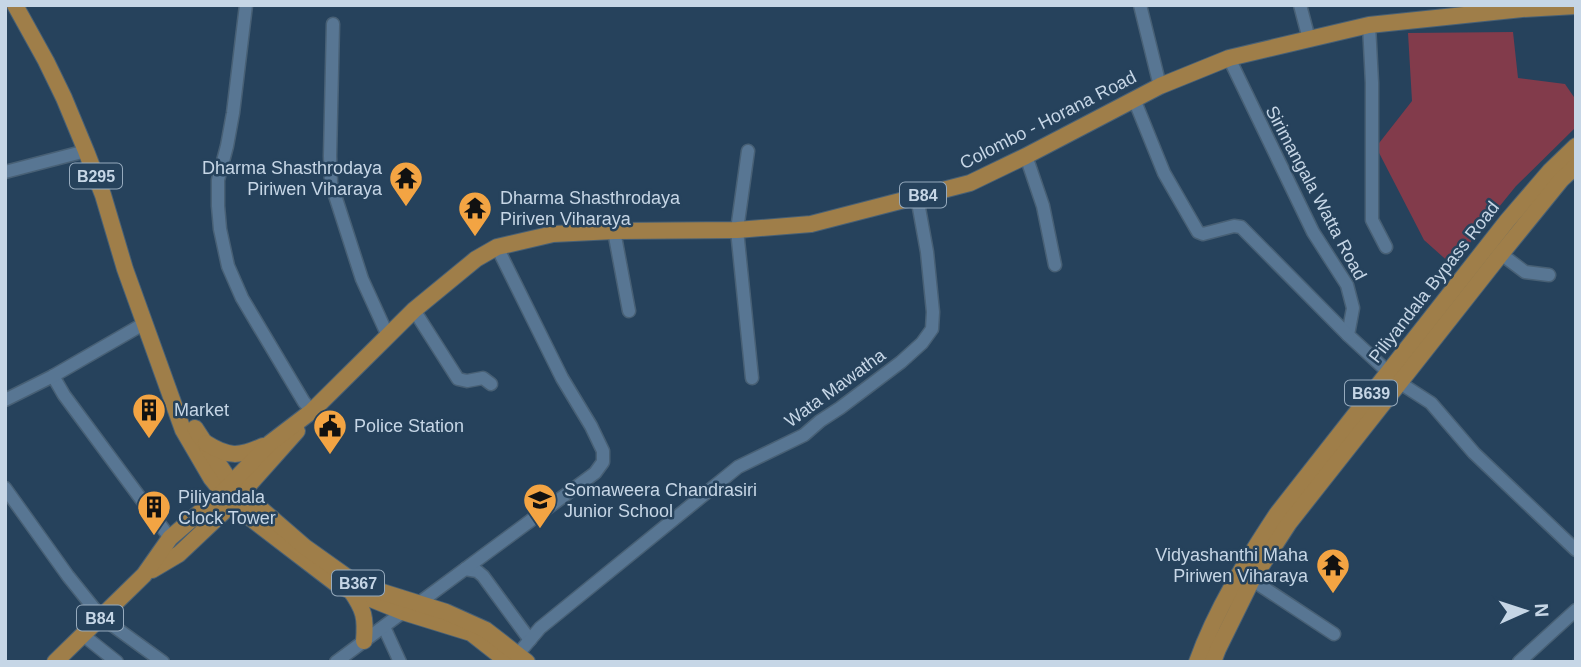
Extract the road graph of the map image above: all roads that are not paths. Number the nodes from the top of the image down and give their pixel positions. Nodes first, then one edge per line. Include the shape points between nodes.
1 (15, 5) edge
2 (246, 5) edge
3 (1140, 5) edge
4 (1300, 5) edge
5 (1576, 6) edge
6 (333, 24) dead end
7 (1369, 25) junction
8 (1309, 39) junction
9 (1229, 58) junction
10 (1160, 86) junction
11 (1134, 99) junction
12 (1576, 146) edge
13 (748, 150) dead end
14 (86, 151) junction
15 (1026, 156) junction
16 (1576, 166) edge
17 (5, 172) edge
18 (917, 197) junction
19 (737, 230) junction
20 (614, 231) junction
21 (497, 247) junction
22 (1385, 247) dead end
23 (1501, 254) junction
24 (1055, 265) dead end
25 (1549, 275) dead end
26 (414, 310) junction
27 (629, 312) dead end
28 (145, 323) junction
29 (1348, 335) junction
30 (388, 336) junction
31 (156, 355) junction
32 (1388, 372) junction
33 (53, 376) junction
34 (752, 379) dead end
35 (1401, 383) junction
36 (491, 384) dead end
37 (5, 400) edge
38 (309, 414) junction
39 (201, 439) junction
40 (270, 443) junction
41 (5, 488) edge
42 (232, 493) junction
43 (170, 538) junction
44 (1576, 550) edge
45 (465, 569) junction
46 (144, 575) junction
47 (1252, 580) junction
48 (351, 591) junction
49 (419, 603) junction
50 (1576, 610) edge
51 (403, 612) junction
52 (101, 618) junction
53 (384, 626) junction
54 (1334, 634) dead end
55 (83, 635) junction
56 (530, 640) junction
57 (364, 641) junction
58 (517, 659) edge
59 (55, 662) edge
60 (117, 662) edge
61 (163, 662) edge
62 (336, 662) edge
63 (400, 662) edge
64 (1197, 662) edge
65 (1213, 662) edge
66 (1518, 662) edge

1 - 14 main road, B295
2 - 38 street via 233,113 218,180 220,229 228,266 242,298
3 - 10 street
4 - 8 street
5 - 7 main road, Colombo - Horana Road / B84
6 - 30 street via 331,183 362,279
7 - 8 main road, Colombo - Horana Road / B84
7 - 22 street via 1372,220
8 - 9 main road, Colombo - Horana Road / B84
9 - 10 main road, Colombo - Horana Road / B84
9 - 29 street, Sirimangala Watta Road via 1313,232 1348,285 1353,308
10 - 11 main road, Colombo - Horana Road / B84
11 - 15 main road, Colombo - Horana Road / B84
11 - 29 street via 1164,173 1198,232 1241,227
12 - 32 main road, Piliyandala Bypass Road / B639 via 1507,221
13 - 19 street
14 - 17 street
14 - 28 main road, B295
15 - 18 main road, Colombo - Horana Road / B84 via 970,183
15 - 24 street via 1043,206
16 - 23 main road, Piliyandala Bypass Road / B639
18 - 19 main road, Colombo - Horana Road / B84 via 811,224
18 - 56 street, Wata Mawatha via 933,312 932,329 922,343 804,435 738,467
19 - 20 main road, Colombo - Horana Road / B84
19 - 34 street
20 - 21 main road, Colombo - Horana Road / B84 via 553,234
20 - 27 street
21 - 26 main road, Colombo - Horana Road / B84 via 476,258
21 - 45 street via 562,379 591,426 603,462 595,473
23 - 25 street via 1525,272
23 - 35 main road, Piliyandala Bypass Road / B639
26 - 30 main road, Colombo - Horana Road / B84
26 - 36 street via 458,379 484,378
28 - 31 main road, B295
28 - 33 street
29 - 32 street
30 - 38 main road, Colombo - Horana Road / B84
31 - 39 main road, B295
31 - 42 main road, B295 via 183,430 211,478
32 - 35 street
32 - 64 main road, Piliyandala Bypass Road / B639 via 1277,514 1228,593
33 - 37 street
33 - 43 street
35 - 44 street via 1431,403 1474,453
35 - 47 main road, Piliyandala Bypass Road / B639 via 1289,523
38 - 40 main road, B84
38 - 42 main road, B84 via 295,434
39 - 40 main road via 219,452 233,455
39 - 42 main road, B295
40 - 42 main road, B84
41 - 52 street
42 - 43 main road, B84
42 - 46 main road, B84 via 179,554
42 - 48 main road, B367 via 329,579
42 - 49 main road, B367 via 350,579
43 - 46 main road, B84
45 - 49 street
45 - 56 street via 482,576
46 - 52 main road, B84
47 - 54 street
47 - 65 main road, Piliyandala Bypass Road / B639
48 - 51 main road, B367
48 - 57 main road via 363,611
49 - 51 street
49 - 58 main road, B367 via 486,630
50 - 66 street
51 - 53 street
51 - 58 main road, B367 via 471,633
52 - 55 main road, B84
52 - 61 street
53 - 57 street
53 - 63 street
55 - 59 main road, B84
55 - 60 street
56 - 58 street, Wata Mawatha
57 - 62 street

